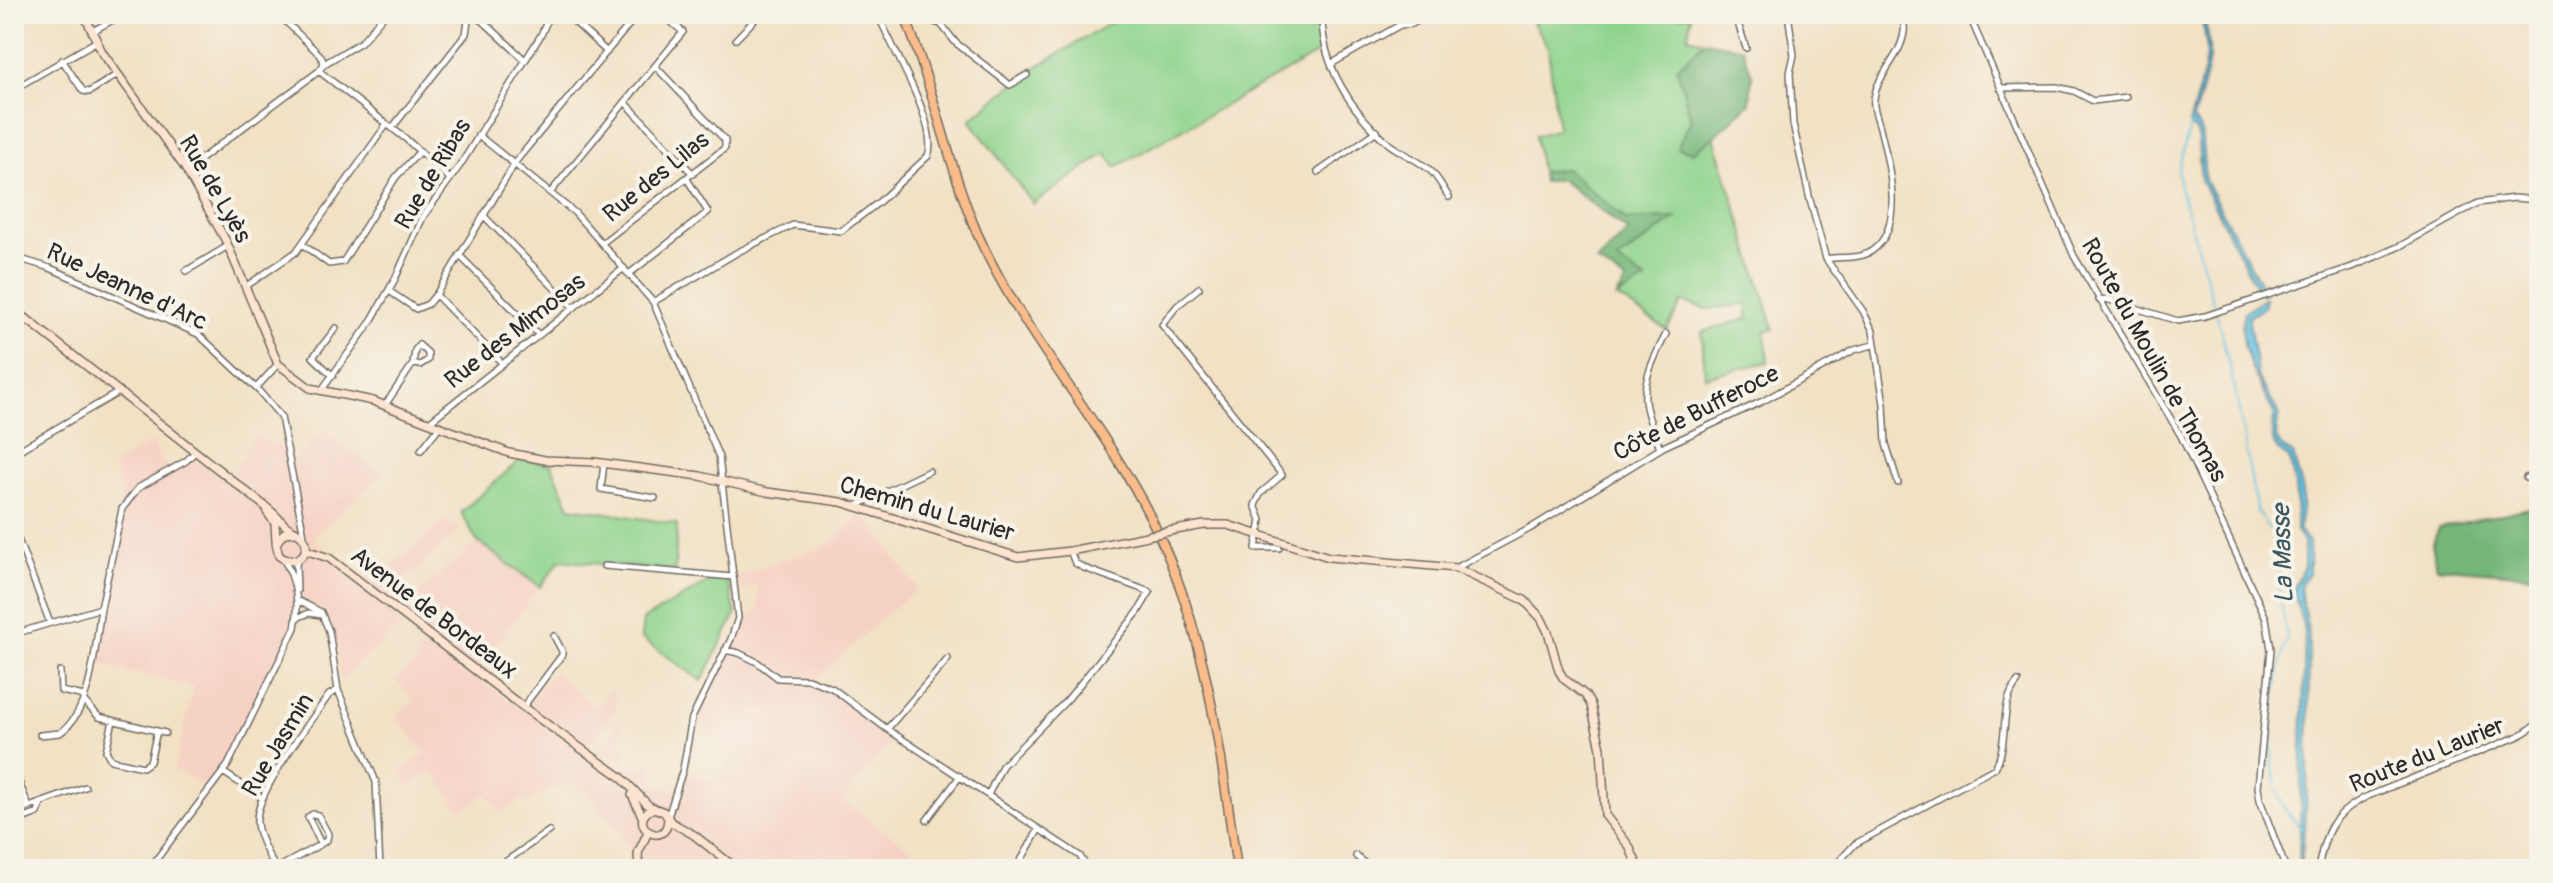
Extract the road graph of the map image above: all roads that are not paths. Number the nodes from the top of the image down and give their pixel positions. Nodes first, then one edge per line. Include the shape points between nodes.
1 (84, 14) edge
2 (123, 14) edge
3 (278, 14) edge
4 (385, 14) edge
5 (468, 14) edge
6 (550, 14) edge
7 (566, 14) edge
8 (638, 14) edge
9 (662, 14) edge
10 (760, 14) edge
11 (878, 14) edge
12 (904, 14) edge
13 (929, 14) edge
14 (947, 14) edge
15 (1322, 14) edge
16 (1430, 14) edge
17 (1735, 14) edge
18 (1788, 14) edge
19 (1903, 14) edge
20 (1939, 14) edge
21 (1970, 15) edge
22 (940, 23) junction
23 (93, 31) junction
24 (736, 39) dead end
25 (97, 40) junction
26 (1746, 48) dead end
27 (607, 52) junction
28 (62, 60) junction
29 (525, 60) junction
30 (324, 64) junction
31 (1331, 64) junction
32 (655, 66) junction
33 (319, 71) junction
34 (118, 74) junction
35 (1027, 75) dead end
36 (2000, 88) junction
37 (14, 89) edge
38 (2126, 97) dead end
39 (625, 102) junction
40 (390, 126) junction
41 (1377, 131) junction
42 (478, 135) junction
43 (420, 151) junction
44 (515, 165) junction
45 (186, 170) junction
46 (1318, 172) dead end
47 (693, 174) junction
48 (450, 179) junction
49 (687, 179) junction
50 (550, 193) junction
51 (1449, 197) dead end
52 (2539, 200) edge
53 (483, 215) junction
54 (602, 243) junction
55 (301, 244) junction
56 (228, 246) junction
57 (459, 255) junction
58 (14, 257) edge
59 (1826, 259) junction
60 (186, 271) dead end
61 (626, 271) junction
62 (245, 287) junction
63 (1199, 288) dead end
64 (389, 291) junction
65 (435, 295) junction
66 (2099, 300) junction
67 (653, 302) junction
68 (574, 308) junction
69 (14, 309) edge
70 (28, 320) junction
71 (336, 328) dead end
72 (1666, 334) dead end
73 (539, 335) junction
74 (14, 336) edge
75 (1873, 345) junction
76 (502, 363) junction
77 (278, 364) junction
78 (413, 364) dead end
79 (333, 376) junction
80 (256, 388) junction
81 (320, 391) junction
82 (119, 392) junction
83 (385, 405) junction
84 (429, 422) junction
85 (440, 426) junction
86 (1660, 448) junction
87 (421, 450) dead end
88 (14, 453) edge
89 (194, 453) junction
90 (604, 463) junction
91 (929, 471) dead end
92 (2539, 475) edge
93 (2526, 478) dead end
94 (724, 483) junction
95 (1898, 483) dead end
96 (655, 498) dead end
97 (260, 505) junction
98 (856, 507) junction
99 (302, 522) junction
100 (14, 529) edge
101 (295, 532) junction
102 (1259, 533) junction
103 (276, 543) junction
104 (305, 545) junction
105 (1279, 548) dead end
106 (1070, 551) junction
107 (283, 559) junction
108 (299, 559) junction
109 (604, 566) dead end
110 (1456, 568) junction
111 (733, 577) junction
112 (296, 599) junction
113 (101, 608) junction
114 (322, 615) junction
115 (297, 618) junction
116 (50, 623) junction
117 (14, 634) edge
118 (554, 636) dead end
119 (725, 650) junction
120 (948, 659) dead end
121 (60, 671) dead end
122 (2018, 682) dead end
123 (338, 690) junction
124 (84, 698) junction
125 (523, 707) junction
126 (535, 715) junction
127 (113, 721) junction
128 (2539, 723) edge
129 (887, 729) junction
130 (157, 731) junction
131 (165, 733) dead end
132 (40, 735) dead end
133 (579, 752) junction
134 (606, 766) junction
135 (14, 770) edge
136 (223, 772) junction
137 (960, 776) junction
138 (85, 787) dead end
139 (988, 795) junction
140 (262, 798) junction
141 (41, 802) junction
142 (671, 803) junction
143 (29, 807) junction
144 (656, 809) junction
145 (643, 818) junction
146 (668, 818) junction
147 (927, 820) dead end
148 (1039, 829) junction
149 (549, 831) dead end
150 (648, 832) junction
151 (661, 833) junction
152 (698, 839) junction
153 (321, 844) junction
154 (1356, 856) dead end
155 (149, 869) edge
156 (276, 869) edge
157 (380, 869) edge
158 (495, 869) edge
159 (639, 869) edge
160 (737, 869) edge
161 (1016, 869) edge
162 (1082, 869) edge
163 (1237, 869) edge
164 (1371, 869) edge
165 (1639, 869) edge
166 (1832, 869) edge
167 (2286, 869) edge
168 (2318, 869) edge

1 - 23 street, Rue de Lyès
2 - 23 street
3 - 30 street
4 - 30 street via 361,42
5 - 29 street
5 - 40 street via 466,34
6 - 29 street, Rue de Ribas
7 - 27 street
8 - 27 street
9 - 32 street via 683,32
10 - 24 street
11 - 67 street via 914,86 932,147 928,156 841,231 793,225
12 - 163 main road via 977,233 1034,337 1141,498 1181,587 1211,691
13 - 22 street
14 - 22 street
15 - 31 street
16 - 31 street
17 - 26 street
18 - 59 street via 1794,55 1793,124
19 - 59 street via 1904,32 1873,101 1888,158 1892,217 1874,250
20 - 21 street
21 - 36 street, Route du Moulin de Thomas
22 - 35 street via 956,43 1010,85
23 - 25 street, Rue de Lyès
25 - 28 street
25 - 34 street, Rue de Lyès
27 - 44 street
28 - 34 street via 83,91
28 - 37 street
29 - 42 street, Rue de Ribas
30 - 33 street
31 - 41 street via 1342,90
32 - 39 street
32 - 47 street, Rue des Lilas via 725,140 720,154
33 - 40 street
33 - 45 street
34 - 45 street, Rue de Lyès
36 - 38 street via 2056,87 2093,101
36 - 66 street, Route du Moulin de Thomas via 2062,231
39 - 47 street
39 - 50 street
40 - 43 street
40 - 55 street
41 - 46 street
41 - 51 street via 1433,172
42 - 44 street
42 - 48 street, Rue de Ribas
43 - 48 street
43 - 55 street via 396,177 343,262 329,264
44 - 50 street
44 - 53 street
45 - 56 street, Rue de Lyès
47 - 49 street, Rue des Lilas
48 - 64 street, Rue de Ribas via 423,217
49 - 54 street, Rue des Lilas
49 - 61 street, Rue des Mimosas via 708,212
50 - 54 street
52 - 66 street via 2478,203 2352,267 2205,316 2178,321
53 - 57 street
53 - 68 street
54 - 61 street
55 - 62 street
56 - 60 street
56 - 62 street, Rue de Lyès
57 - 65 street
57 - 73 street
58 - 80 street, Rue Jeanne d'Arc via 198,334
59 - 75 street via 1863,311
61 - 67 street
61 - 68 street, Rue des Mimosas
62 - 77 street, Rue de Lyès
63 - 102 street via 1162,325 1282,475 1257,498
64 - 65 street via 416,309
64 - 79 street, Rue de Ribas
65 - 76 street
66 - 167 street, Route du Moulin de Thomas via 2181,436 2266,618 2271,649 2258,787
67 - 94 street via 714,445
68 - 73 street, Rue des Mimosas
69 - 70 street
70 - 74 street
70 - 82 street
71 - 79 street via 313,357
72 - 86 street via 1645,394
73 - 76 street, Rue des Mimosas
75 - 86 street, Côte de Bufferoce via 1840,356 1763,401
75 - 95 street via 1886,444
76 - 84 street, Rue des Mimosas
77 - 80 street
77 - 81 street, Chemin du Laurier
78 - 83 street
79 - 81 street, Rue de Ribas
80 - 99 street, Rue Jeanne d'Arc via 281,417
81 - 83 street, Chemin du Laurier
82 - 88 street
82 - 89 street
83 - 84 street, Chemin du Laurier
84 - 85 street, Chemin du Laurier
85 - 87 street
85 - 90 street, Chemin du Laurier via 509,453
86 - 110 street, Côte de Bufferoce
89 - 97 street
89 - 113 street via 138,488 122,509
90 - 94 street, Chemin du Laurier
90 - 96 street via 598,489
91 - 98 street
92 - 93 street
94 - 98 street, Chemin du Laurier
94 - 111 street
97 - 101 street
97 - 103 street via 275,523
98 - 106 street, Chemin du Laurier via 1009,556
99 - 101 street
99 - 104 street, Rue Jeanne d'Arc
100 - 116 street
101 - 103 street via 284,533
101 - 104 street
102 - 105 street via 1256,548
102 - 106 street, Chemin du Laurier, bridge via 1214,524
102 - 110 street, Chemin du Laurier via 1329,557
103 - 107 street
104 - 108 street
104 - 125 street, Avenue de Bordeaux
106 - 139 street via 1084,568 1150,592 1068,699 1002,766
107 - 108 street
107 - 112 street
108 - 112 street
109 - 111 street
110 - 165 street, Chemin du Laurier via 1524,600 1541,618 1559,671 1591,705 1601,748 1605,815
111 - 119 street via 738,618
112 - 114 street
112 - 115 street
113 - 116 street
113 - 124 street
114 - 115 street
114 - 123 street
115 - 136 street
116 - 117 street
118 - 125 street via 562,655
119 - 129 street via 757,662 778,678 808,679 832,688
119 - 142 street via 692,718
120 - 129 street
121 - 124 street via 61,691
122 - 166 street via 2010,691 2002,755 1995,768 1855,844
123 - 140 street, Rue Jasmin via 329,695
123 - 157 street via 376,782
124 - 127 street via 99,717
124 - 132 street via 66,729
125 - 126 street, Avenue de Bordeaux
126 - 133 street, Avenue de Bordeaux
126 - 134 street, Avenue de Bordeaux
127 - 130 street
127 - 130 street via 106,751 111,760 143,767 150,762
128 - 168 street, Route du Laurier via 2348,806 2328,830
129 - 137 street
130 - 131 street
133 - 134 street
133 - 145 street, Avenue de Bordeaux via 626,787
134 - 144 street, Avenue de Bordeaux
135 - 143 street
136 - 140 street
136 - 155 street
137 - 139 street
137 - 147 street
138 - 141 street
139 - 148 street
140 - 156 street, Rue Jasmin via 257,823
141 - 143 street
141 - 143 street via 38,813 22,819 21,810
142 - 144 street
142 - 146 street
144 - 145 street
144 - 146 street
145 - 150 street
146 - 151 street
146 - 152 street
148 - 161 street
148 - 162 street via 1080,856
149 - 158 street
150 - 151 street
150 - 159 street via 638,853
151 - 152 street via 675,831
152 - 160 street
153 - 153 street via 328,834 313,814 308,817
153 - 156 street
154 - 164 street

